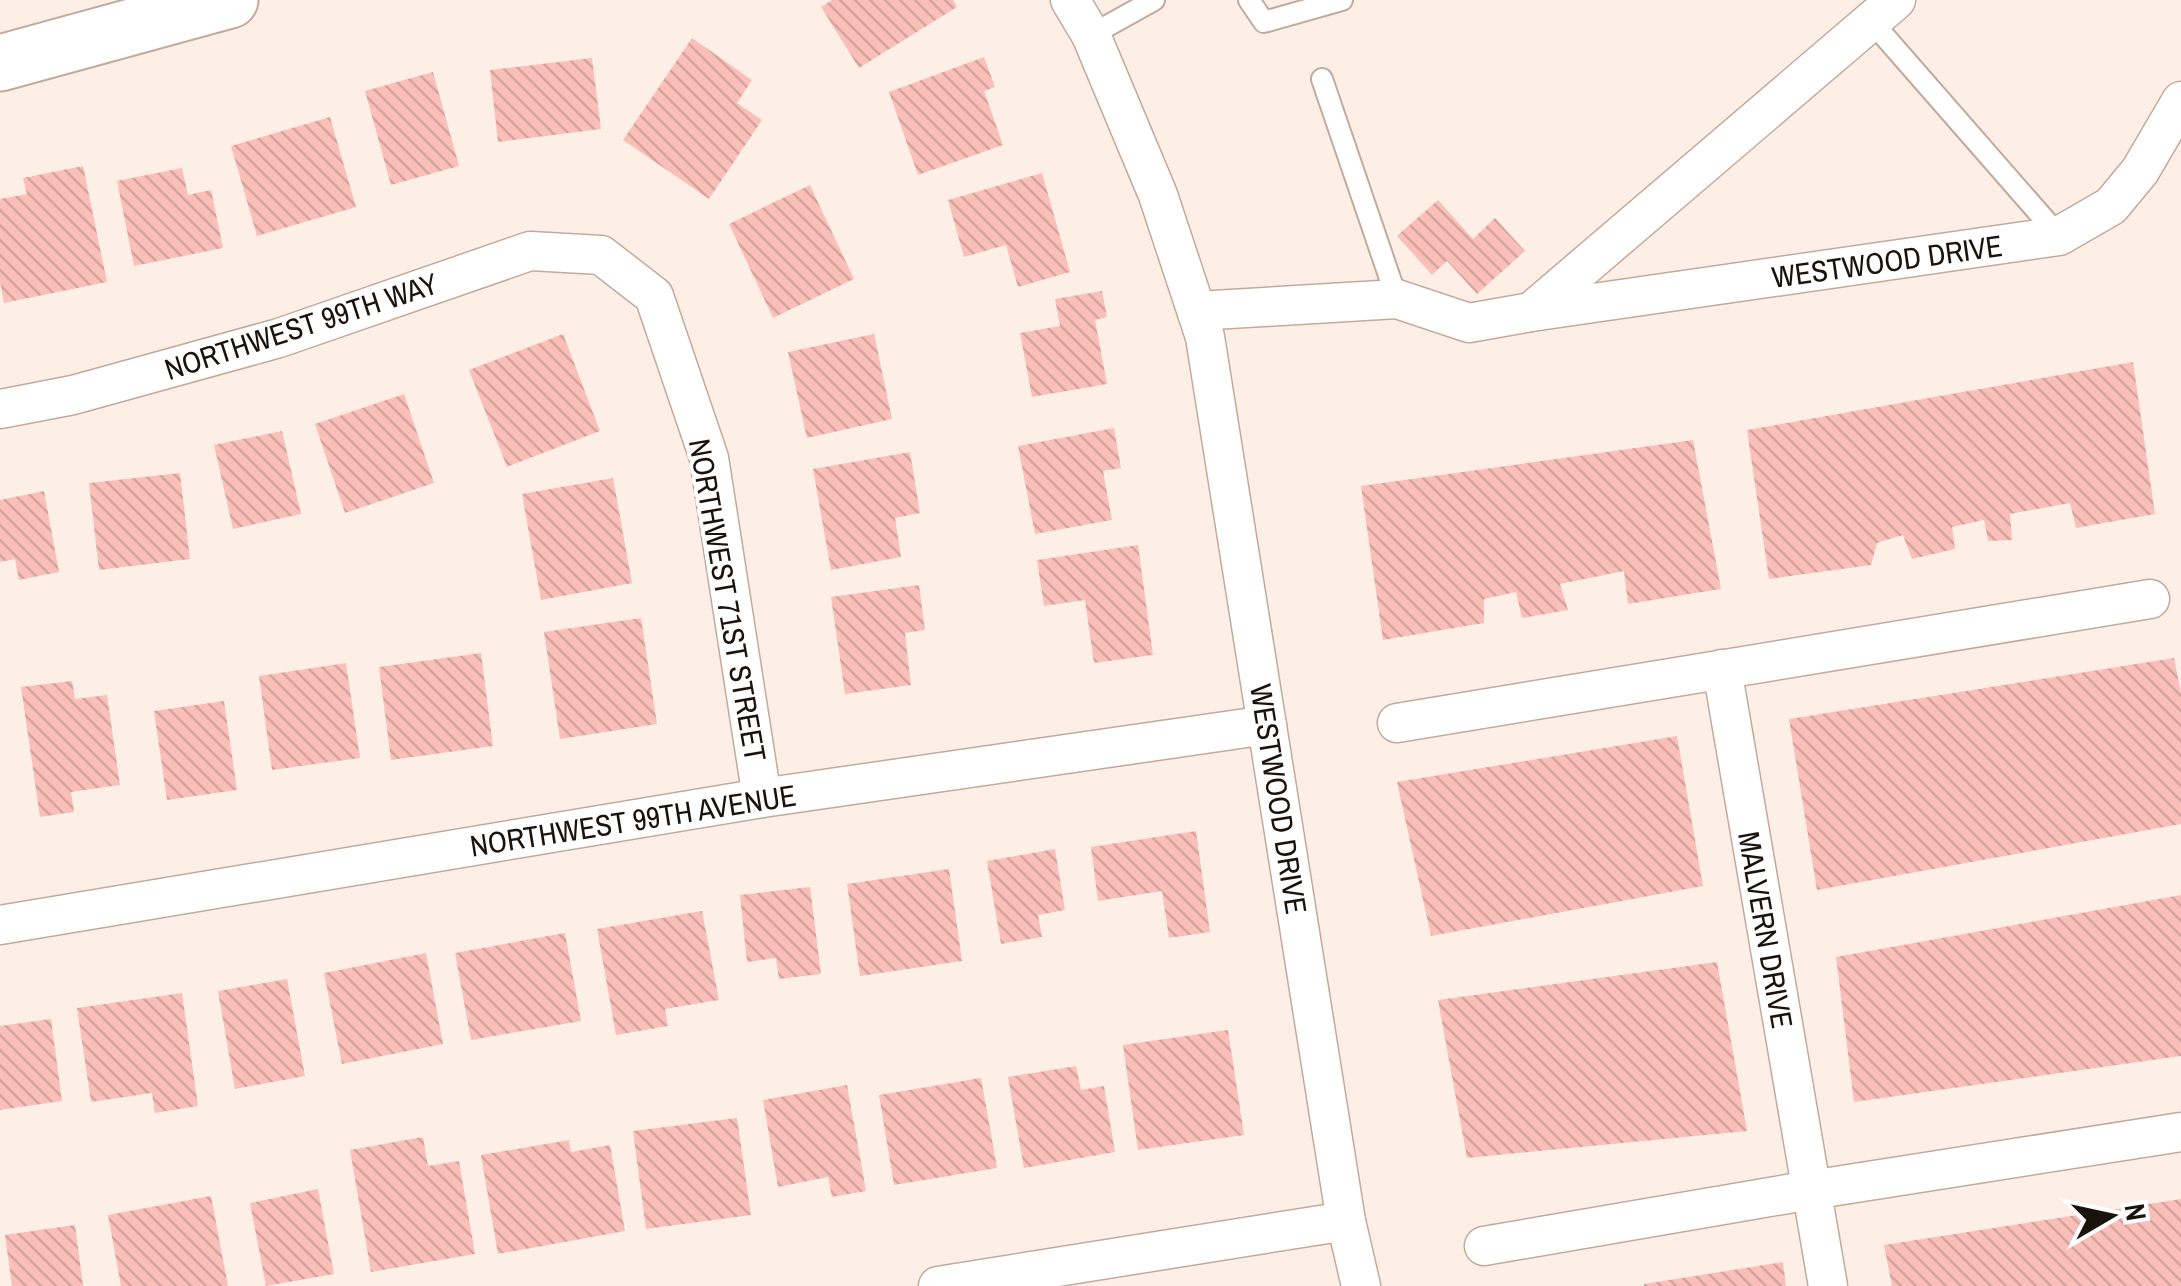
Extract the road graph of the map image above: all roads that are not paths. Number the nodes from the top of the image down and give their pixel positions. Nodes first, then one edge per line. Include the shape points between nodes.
1 (230, 0) edge
2 (1070, 0) edge
3 (1154, 0) edge
4 (1249, 0) edge
5 (1342, 0) edge
6 (1884, 11) edge
7 (1091, 34) junction
8 (0, 64) edge
9 (1322, 79) dead end
10 (2181, 101) edge
11 (2059, 236) junction
12 (602, 254) joint
13 (1397, 299) junction
14 (1197, 312) junction
15 (1531, 312) junction
16 (0, 409) edge
17 (2150, 600) dead end
18 (1722, 669) junction
19 (1397, 722) dead end
20 (1267, 725) junction
21 (762, 798) junction
22 (0, 925) edge
23 (2181, 1132) edge
24 (1811, 1190) junction
25 (1346, 1222) junction
26 (1484, 1246) dead end
27 (938, 1286) edge
28 (1361, 1286) edge
29 (1828, 1286) edge

1 - 8 main road
2 - 7 street, WESTWOOD DRIVE
3 - 7 lane
4 - 5 lane via 1264,22
6 - 11 lane
6 - 15 street, WESTWOOD DRIVE
7 - 14 street, WESTWOOD DRIVE via 1158,195
9 - 13 lane
10 - 11 street, WESTWOOD DRIVE via 2111,206
11 - 15 street, WESTWOOD DRIVE
12 - 16 street, NORTHWEST 99TH WAY via 530,251 279,338 72,396
12 - 21 street, NORTHWEST 71ST STREET via 654,296 708,458
13 - 14 street, WESTWOOD DRIVE
13 - 15 street, WESTWOOD DRIVE via 1469,324
14 - 20 street, WESTWOOD DRIVE
17 - 18 street
18 - 19 street
18 - 24 street, MALVERN DRIVE
20 - 21 street, NORTHWEST 99TH AVENUE
20 - 25 street, WESTWOOD DRIVE
21 - 22 street, NORTHWEST 99TH AVENUE
23 - 24 street
24 - 26 street
24 - 29 street, MALVERN DRIVE
25 - 27 street
25 - 28 street, WESTWOOD DRIVE

